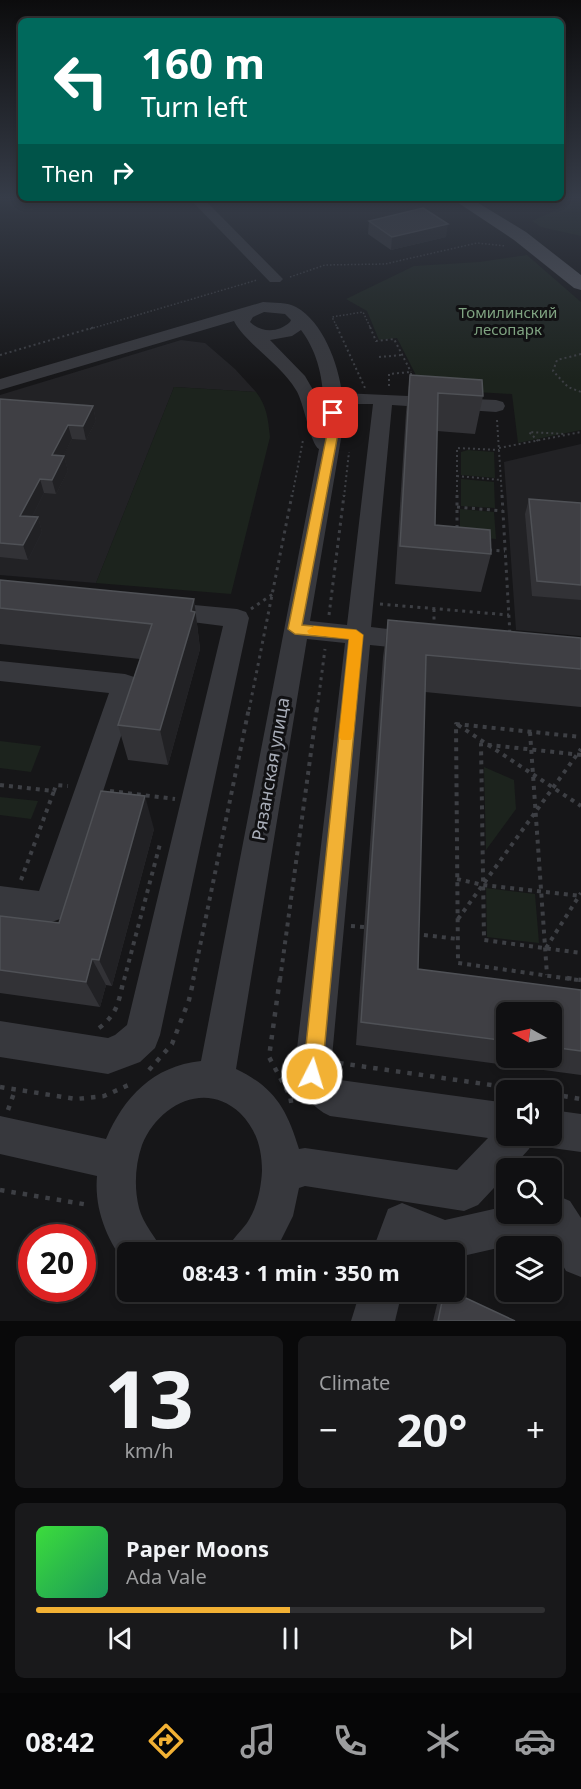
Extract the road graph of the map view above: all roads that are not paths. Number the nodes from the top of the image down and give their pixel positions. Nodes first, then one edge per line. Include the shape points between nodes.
1 (254, 258) edge
2 (548, 258) edge
3 (275, 279) road end
4 (581, 284) edge
5 (254, 310) junction
6 (296, 314) junction
7 (251, 331) junction
8 (0, 385) edge
9 (333, 398) junction
10 (375, 398) junction
11 (496, 406) road end
12 (326, 459) junction
13 (142, 609) edge
14 (295, 629) junction
15 (356, 635) junction
16 (444, 643) edge
17 (0, 671) edge
18 (7, 902) edge
19 (0, 1039) edge
20 (216, 1080) junction
21 (496, 1120) edge
22 (562, 1130) edge
23 (581, 1133) edge
24 (0, 1135) edge
25 (507, 1146) edge
26 (118, 1161) junction
27 (283, 1172) junction
28 (464, 1191) junction
29 (481, 1232) junction
30 (133, 1242) edge
31 (257, 1242) edge
32 (396, 1242) edge
33 (581, 1256) edge
34 (378, 1302) edge
35 (373, 1321) edge

1 - 3 street
2 - 4 main road
5 - 6 street via 272,307
5 - 7 street via 242,322
5 - 8 street
6 - 7 street via 298,324 290,331 267,335
6 - 9 street, Рязанская улица via 325,354 333,381
7 - 12 street, Рязанская улица via 306,387 318,417
9 - 10 street
9 - 12 street, Рязанская улица via 333,427
10 - 11 street
10 - 15 street
12 - 14 street, Рязанская улица
13 - 19 street via 237,618 178,804 142,1035 127,1049 108,1056
14 - 15 street
14 - 20 street, Рязанская улица
15 - 16 street
15 - 21 street via 312,1074 330,1097
17 - 18 street via 125,684 49,908
20 - 26 street via 194,1080 171,1087 151,1100 134,1120
20 - 27 street via 238,1087 256,1101 270,1120 280,1144
22 - 23 street
24 - 26 street
25 - 28 street
26 - 30 street via 117,1207
27 - 28 street via 304,1167
27 - 31 street via 277,1206
28 - 29 street
29 - 32 street via 445,1240 402,1223
29 - 33 street via 556,1215
34 - 35 street

